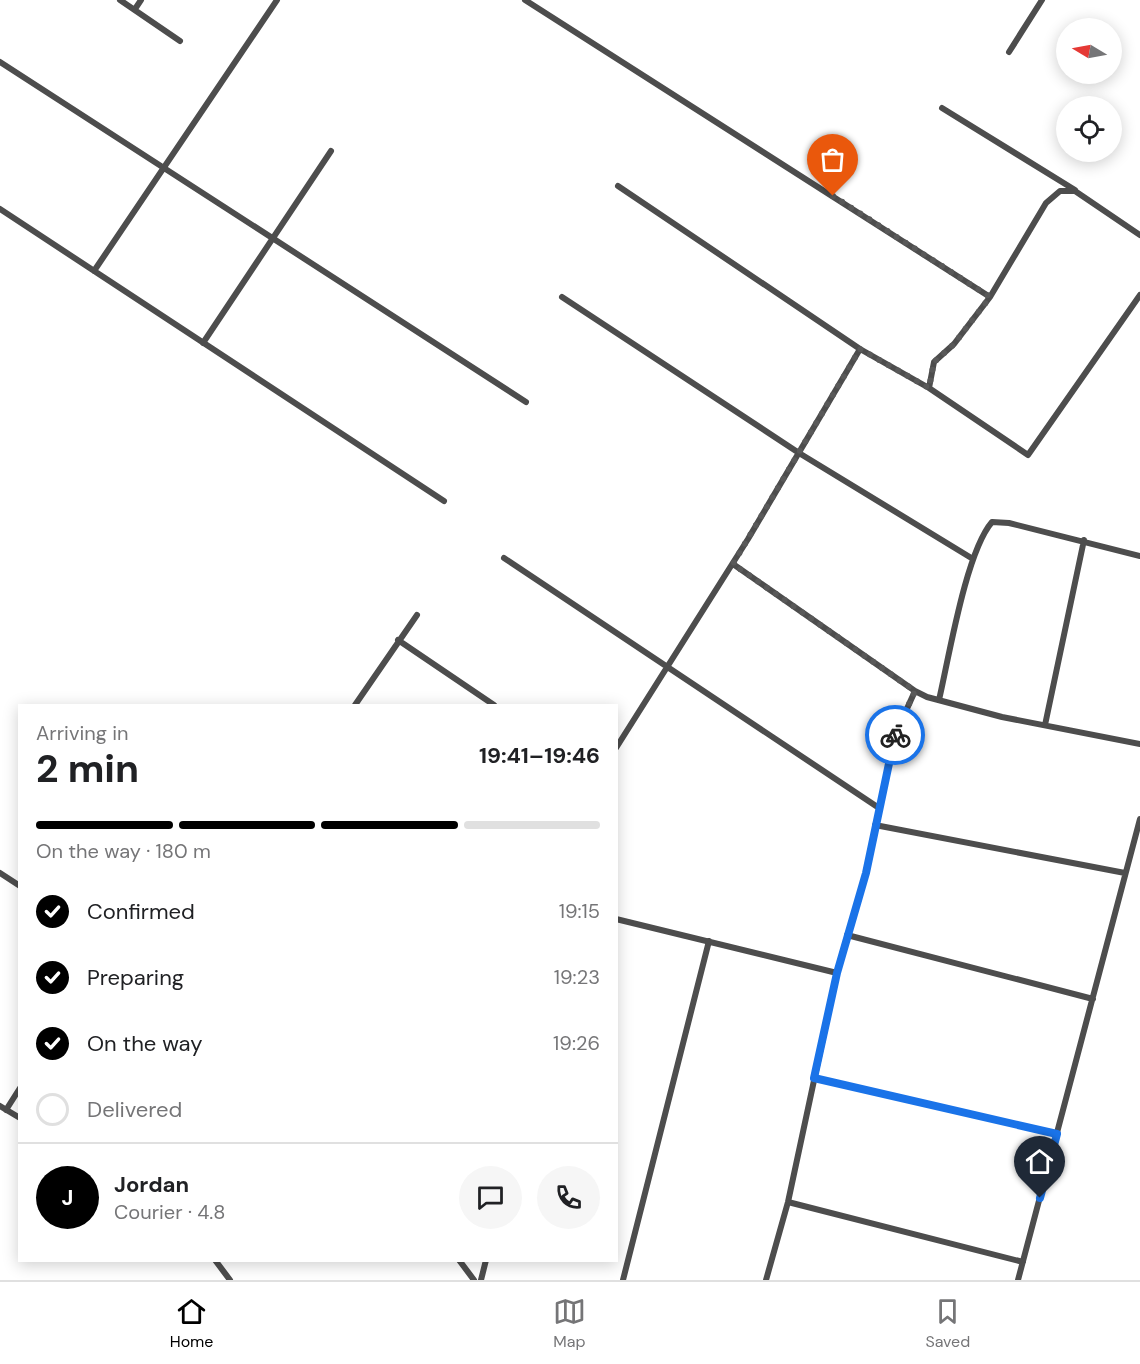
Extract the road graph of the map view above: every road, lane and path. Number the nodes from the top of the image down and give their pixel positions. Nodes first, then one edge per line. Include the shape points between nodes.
1 (120, 0) edge
2 (141, 0) edge
3 (277, 0) edge
4 (525, 0) edge
5 (1042, 0) edge
6 (135, 9) junction
7 (180, 42) dead end
8 (1009, 52) dead end
9 (0, 62) edge
10 (942, 108) dead end
11 (331, 151) dead end
12 (165, 169) junction
13 (618, 186) dead end
14 (1075, 190) junction
15 (0, 209) edge
16 (1140, 235) edge
17 (271, 237) junction
18 (94, 271) junction
19 (1140, 295) edge
20 (562, 297) dead end
21 (990, 297) junction
22 (203, 343) junction
23 (860, 349) junction
24 (929, 388) junction
25 (526, 402) dead end
26 (799, 453) junction
27 (444, 501) dead end
28 (1084, 540) junction
29 (1140, 556) edge
30 (504, 558) dead end
31 (973, 559) junction
32 (733, 564) junction
33 (417, 615) dead end
34 (398, 640) junction
35 (668, 666) junction
36 (915, 691) junction
37 (939, 700) junction
38 (355, 704) edge
39 (493, 704) edge
40 (1045, 725) junction
41 (1140, 744) edge
42 (618, 745) edge
43 (879, 808) junction
44 (1140, 819) edge
45 (875, 825) junction
46 (0, 873) edge
47 (1125, 873) junction
48 (18, 885) edge
49 (618, 919) edge
50 (847, 934) junction
51 (709, 941) junction
52 (837, 973) junction
53 (1093, 999) junction
54 (814, 1078) junction
55 (18, 1090) edge
56 (3, 1108) edge
57 (18, 1117) edge
58 (1057, 1134) junction
59 (788, 1202) junction
60 (216, 1262) edge
61 (460, 1262) edge
62 (486, 1262) edge
63 (1023, 1262) junction
64 (230, 1280) edge
65 (474, 1280) edge
66 (481, 1280) edge
67 (623, 1280) edge
68 (766, 1280) edge
69 (1018, 1280) edge

1 - 6 street
2 - 6 street
3 - 12 street
4 - 21 street
5 - 8 street
6 - 7 street
9 - 12 street
10 - 14 street
11 - 17 street
12 - 17 street
12 - 18 street
13 - 23 street
14 - 16 street
14 - 21 street via 1060,191 1046,203
15 - 18 street
17 - 22 street
17 - 25 street
18 - 22 street
19 - 24 street via 1028,455
20 - 26 street
21 - 24 street via 954,344 934,362
22 - 27 street
23 - 24 street
23 - 26 street
26 - 31 street
26 - 32 street
28 - 29 street
28 - 31 street via 992,522
28 - 40 street
30 - 35 street
31 - 37 street
32 - 35 street
32 - 36 street
33 - 34 street
34 - 38 street
34 - 39 street
35 - 42 street
35 - 43 street
36 - 37 street
36 - 43 street via 895,735
37 - 40 street
40 - 41 street
43 - 45 street
44 - 47 street
45 - 47 street
45 - 50 street via 866,873
46 - 48 street
47 - 53 street
49 - 51 street
50 - 52 street
50 - 53 street
51 - 52 street
51 - 67 street
52 - 54 street
53 - 58 street
54 - 58 street
54 - 59 street
55 - 56 street
56 - 57 street
58 - 63 street
59 - 63 street
59 - 68 street
60 - 64 street
61 - 65 street
62 - 66 street
63 - 69 street

